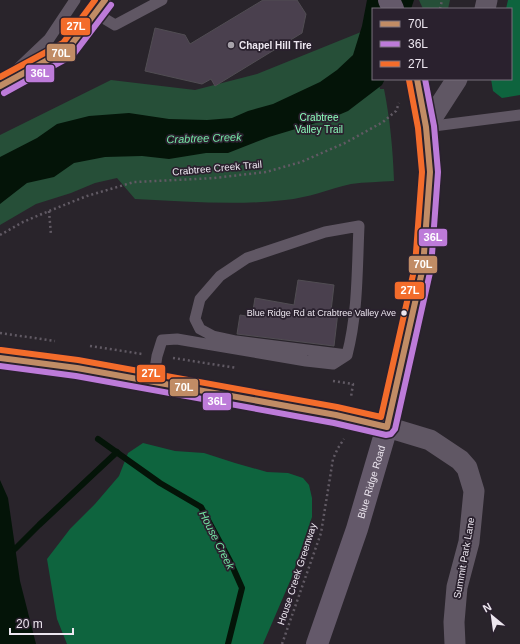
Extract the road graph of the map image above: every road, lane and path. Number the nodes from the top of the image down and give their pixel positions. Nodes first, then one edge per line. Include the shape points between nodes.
1 (75, 0) edge
2 (95, 0) edge
3 (105, 0) edge
4 (162, 0) edge
5 (95, 13) junction
6 (456, 80) edge
7 (0, 85) edge
8 (412, 88) edge
9 (520, 115) edge
10 (426, 127) junction
11 (49, 211) junction
12 (0, 235) edge
13 (50, 235) dead end
14 (347, 355) junction
15 (0, 358) edge
16 (153, 382) junction
17 (387, 427) junction
18 (344, 440) dead end
19 (282, 644) edge
20 (317, 644) edge
21 (455, 644) edge

1 - 7 lane via 49,39
2 - 5 lane
3 - 5 lane
4 - 5 lane via 115,25
5 - 7 lane via 68,49
6 - 10 street
8 - 10 main road, Blue Ridge Road
8 - 11 path, Crabtree Creek Trail via 396,111 383,122 345,143 301,162 266,172 214,178 134,182
9 - 10 lane
10 - 17 main road, Blue Ridge Road via 430,172 423,267
11 - 12 path, Crabtree Creek Trail
11 - 13 path
14 - 14 lane via 353,334 359,226 325,232 247,258 220,276 200,299 195,320 200,329 213,336
14 - 16 lane via 334,364 177,339 162,340
15 - 16 main road via 77,368
16 - 17 main road via 336,415
17 - 20 main road, Blue Ridge Road via 357,529
17 - 21 street, Summit Park Lane via 430,440 460,460 467,468 474,491 468,542 457,587
18 - 19 path, House Creek Greenway via 334,459 321,533

